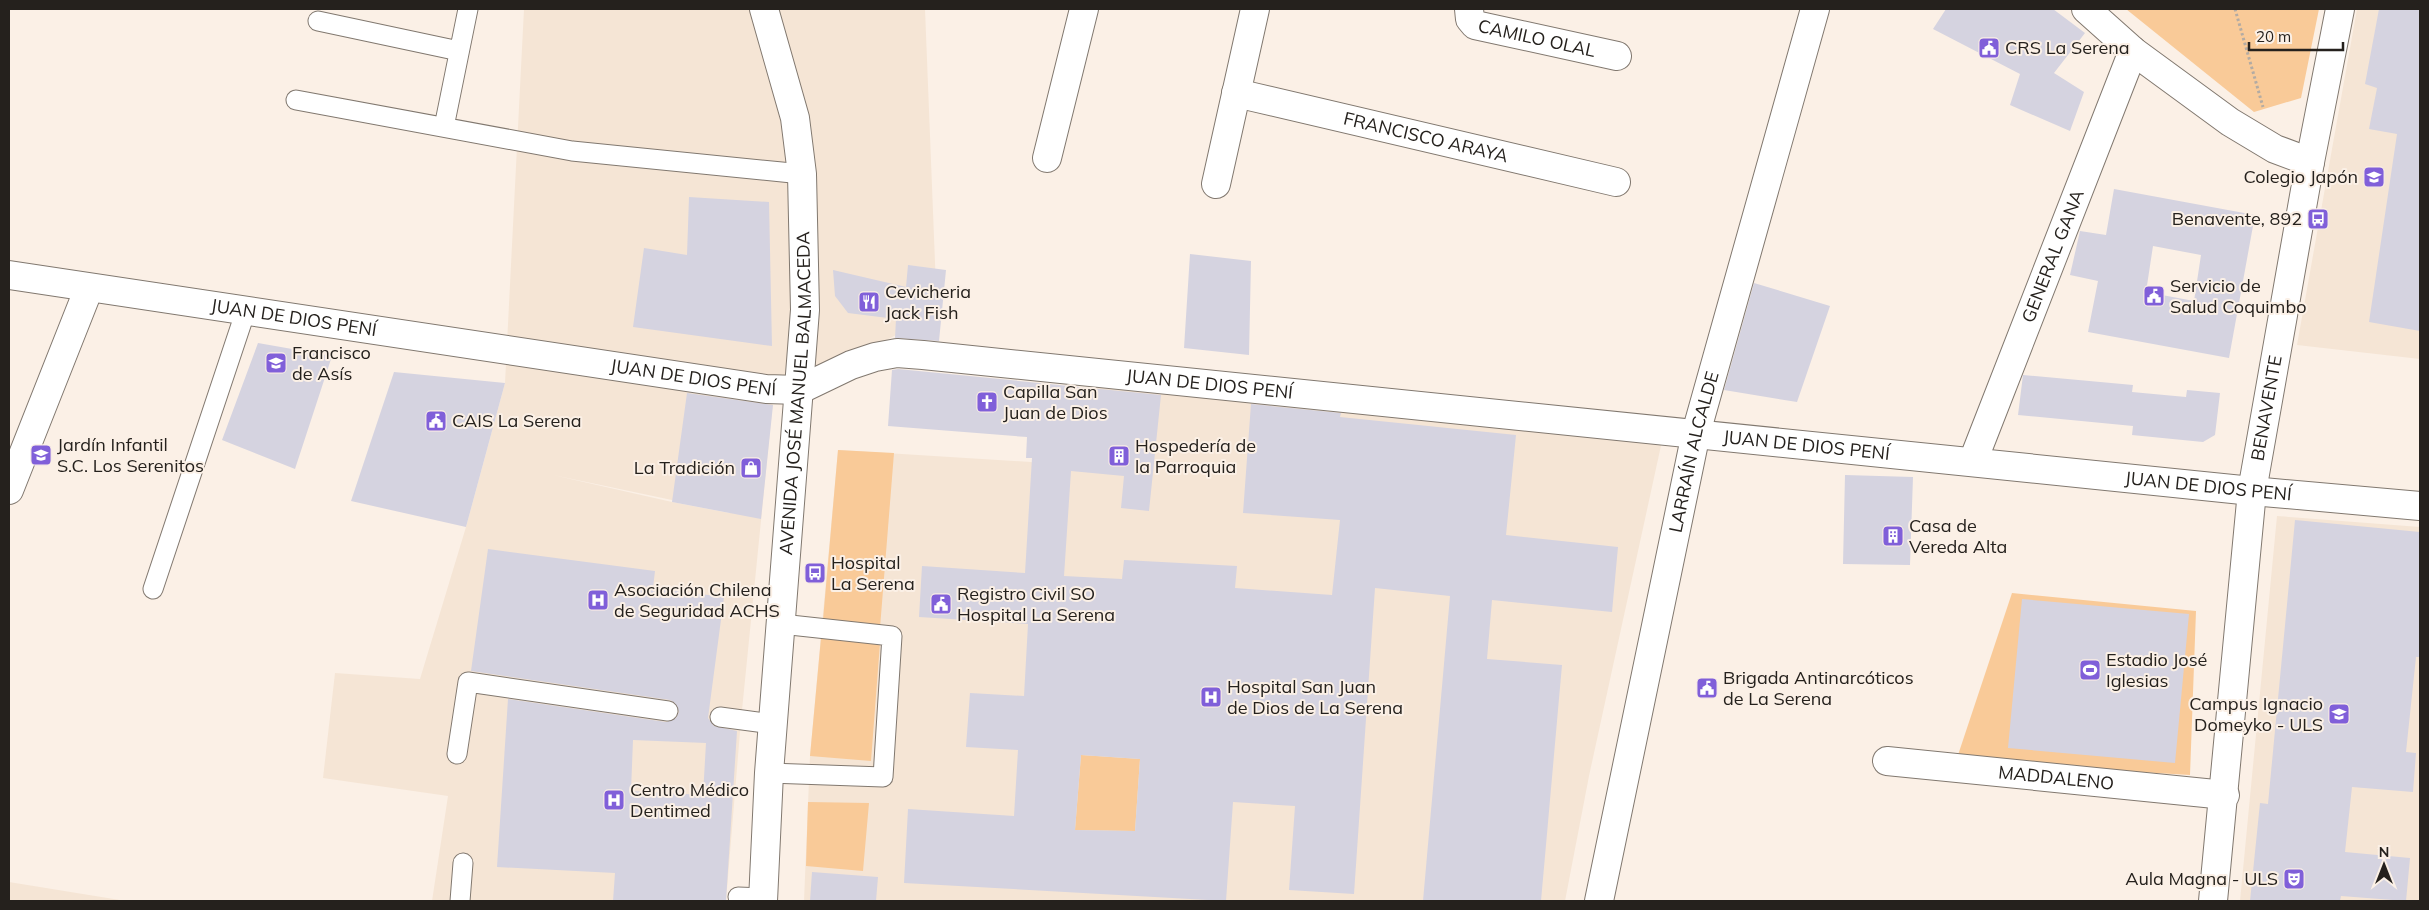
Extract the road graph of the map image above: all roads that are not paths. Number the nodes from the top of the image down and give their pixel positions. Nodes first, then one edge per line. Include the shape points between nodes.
1 (468, 9) edge
2 (764, 9) edge
3 (1084, 9) edge
4 (1469, 9) edge
5 (1815, 9) edge
6 (2086, 9) edge
7 (2340, 9) edge
8 (1249, 10) edge
9 (318, 21) dead end
10 (459, 51) junction
11 (2133, 51) junction
12 (1617, 56) dead end
13 (1236, 93) junction
14 (296, 100) dead end
15 (444, 127) junction
16 (1047, 158) dead end
17 (2310, 162) junction
18 (802, 174) junction
19 (1616, 182) dead end
20 (1216, 184) dead end
21 (9, 275) edge
22 (89, 288) junction
23 (246, 310) junction
24 (799, 390) junction
25 (1696, 433) junction
26 (1973, 461) junction
27 (9, 490) edge
28 (2252, 491) junction
29 (2420, 506) edge
30 (154, 589) dead end
31 (780, 624) junction
32 (668, 711) dead end
33 (720, 717) dead end
34 (773, 724) junction
35 (457, 754) dead end
36 (1887, 761) dead end
37 (769, 772) junction
38 (2225, 795) junction
39 (463, 863) dead end
40 (755, 899) edge
41 (460, 901) edge
42 (1599, 901) edge
43 (2213, 901) edge

1 - 10 lane
2 - 18 main road, AVENIDA JOSÉ MANUEL BALMACEDA via 795,118
3 - 16 main road
4 - 12 main road, CAMILO OLAL via 1470,19 1475,25
5 - 25 main road, LARRAÍN ALCALDE
6 - 11 main road
7 - 17 main road, BENAVENTE
8 - 13 main road
9 - 10 lane
10 - 15 lane
11 - 17 main road via 2230,122 2275,149
11 - 26 main road, GENERAL GANA
13 - 19 main road, FRANCISCO ARAYA
13 - 20 main road
14 - 15 lane
15 - 18 lane via 572,151
17 - 28 main road, BENAVENTE
18 - 24 main road, AVENIDA JOSÉ MANUEL BALMACEDA via 805,310
21 - 22 main road, JUAN DE DIOS PENÍ
22 - 23 main road, JUAN DE DIOS PENÍ
22 - 27 main road
23 - 24 main road, JUAN DE DIOS PENÍ via 766,388
23 - 30 lane
24 - 25 main road, JUAN DE DIOS PENÍ via 851,365 897,353
24 - 31 main road, AVENIDA JOSÉ MANUEL BALMACEDA
25 - 26 main road, JUAN DE DIOS PENÍ
25 - 42 main road, LARRAÍN ALCALDE
26 - 28 main road, JUAN DE DIOS PENÍ
28 - 29 main road, JUAN DE DIOS PENÍ
28 - 38 main road, BENAVENTE
31 - 34 main road, AVENIDA JOSÉ MANUEL BALMACEDA
31 - 37 lane via 892,636 883,777
32 - 35 lane via 468,682
33 - 34 lane
34 - 37 main road, AVENIDA JOSÉ MANUEL BALMACEDA
36 - 38 main road, MADDALENO
37 - 40 main road, AVENIDA JOSÉ MANUEL BALMACEDA
38 - 43 main road, BENAVENTE
39 - 41 lane

